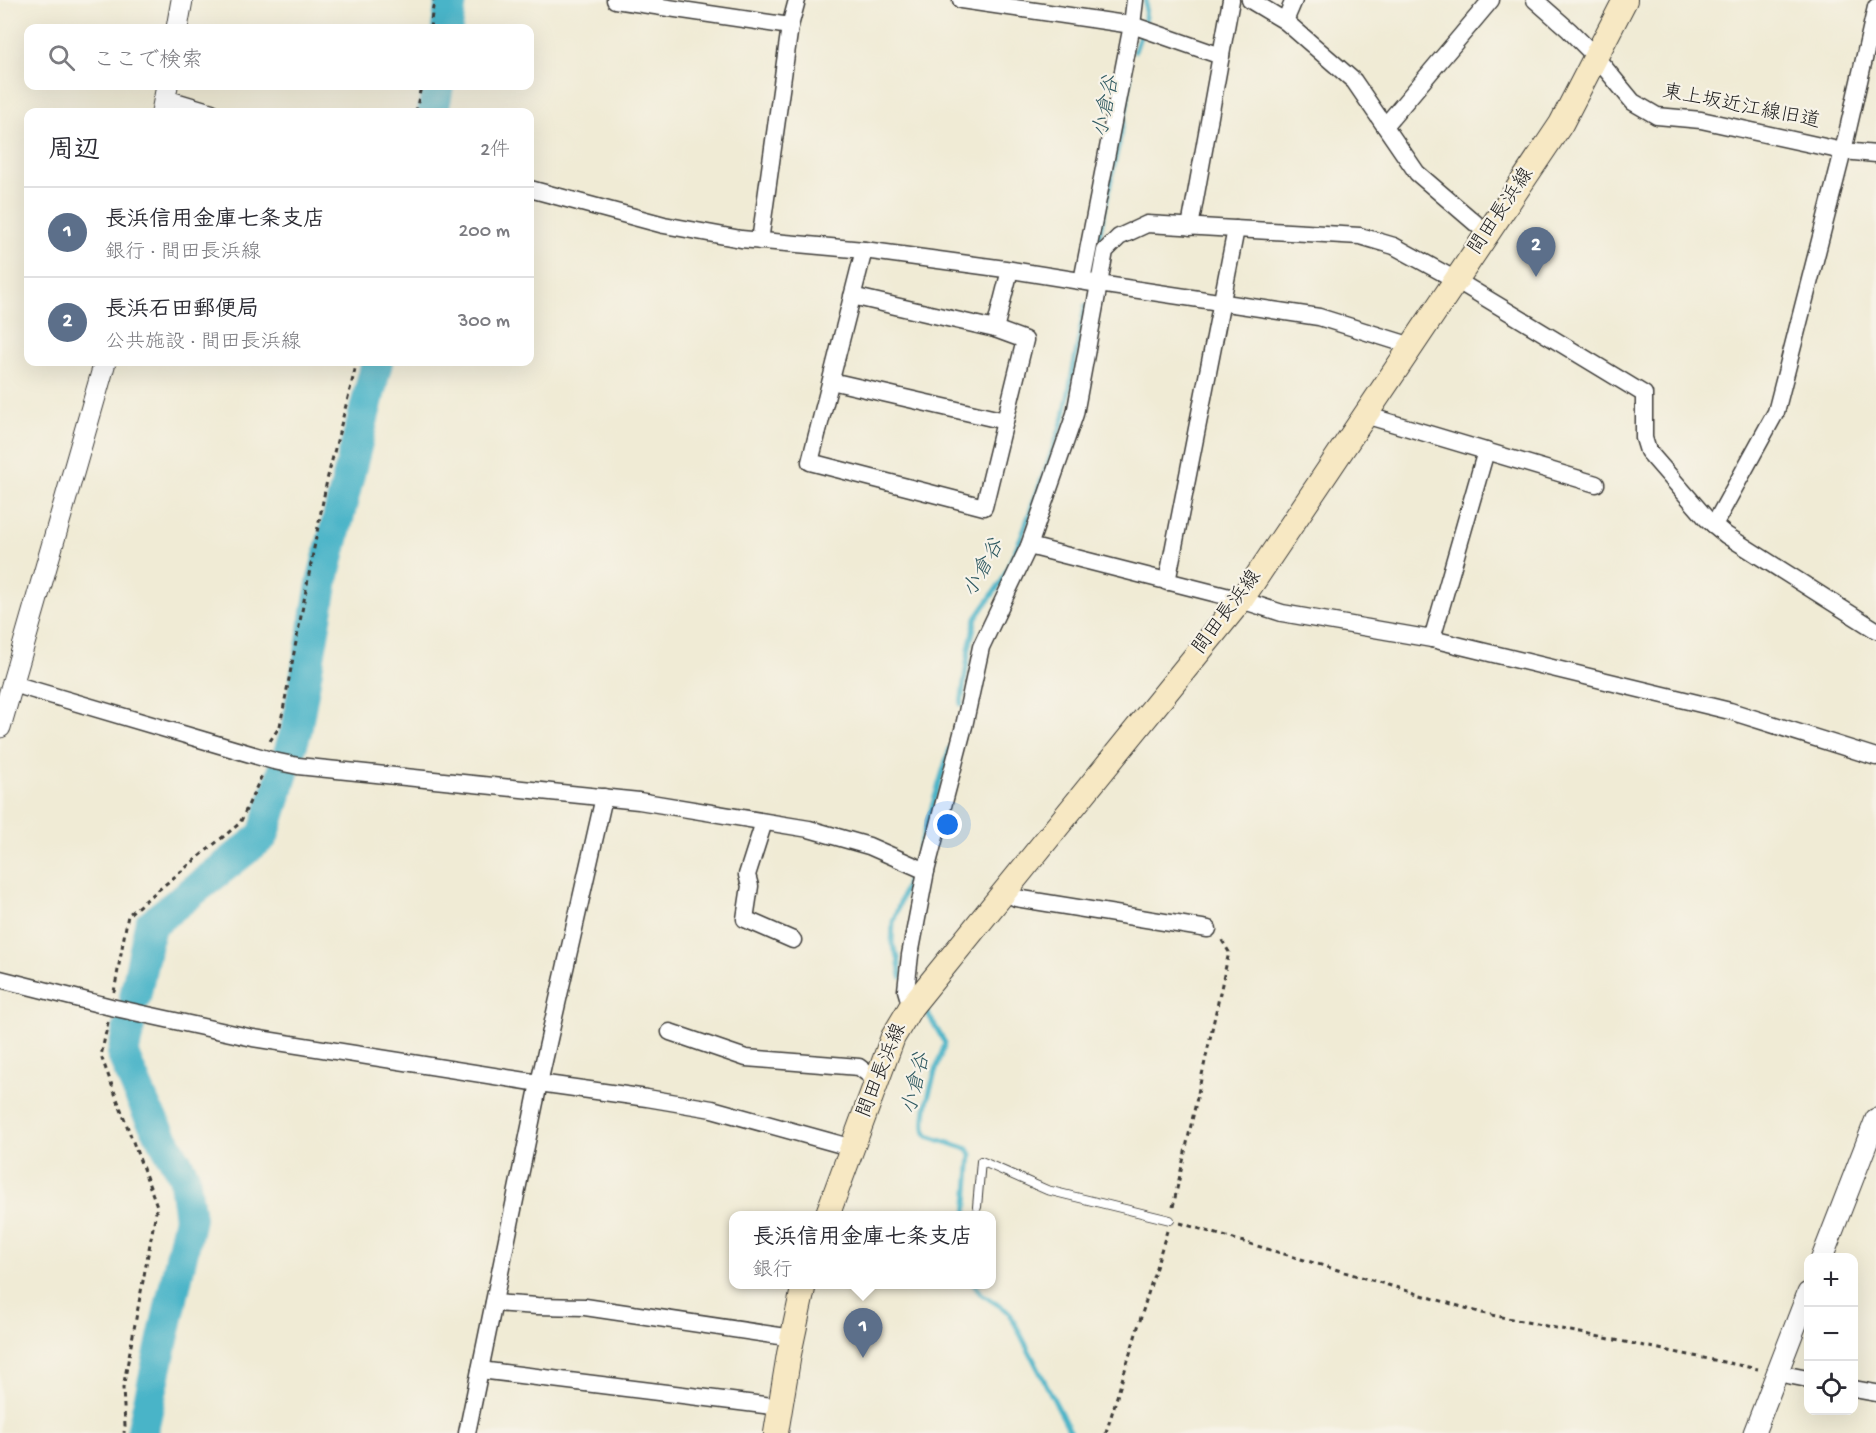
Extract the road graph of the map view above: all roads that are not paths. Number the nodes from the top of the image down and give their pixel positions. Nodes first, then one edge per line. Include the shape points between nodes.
1 (182, 0) edge
2 (615, 0) edge
3 (797, 0) edge
4 (962, 0) edge
5 (1135, 0) edge
6 (1231, 0) edge
7 (1250, 0) edge
8 (1294, 0) edge
9 (1491, 0) edge
10 (1534, 0) edge
11 (1624, 0) edge
12 (1876, 7) edge
13 (1285, 21) junction
14 (178, 24) edge
15 (1132, 25) junction
16 (790, 26) junction
17 (1221, 56) junction
18 (1595, 56) junction
19 (165, 99) edge
20 (198, 108) edge
21 (1385, 126) junction
22 (1843, 151) junction
23 (1876, 153) edge
24 (534, 190) edge
25 (1190, 227) junction
26 (1236, 229) junction
27 (1488, 234) junction
28 (760, 241) junction
29 (864, 250) junction
30 (1010, 270) junction
31 (1456, 280) junction
32 (1082, 281) junction
33 (1099, 284) junction
34 (852, 296) junction
35 (1221, 303) junction
36 (995, 329) junction
37 (1412, 346) junction
38 (104, 366) edge
39 (831, 381) junction
40 (1365, 415) junction
41 (1005, 421) junction
42 (1486, 451) junction
43 (1596, 484) dead end
44 (1714, 525) junction
45 (1029, 546) junction
46 (1167, 582) junction
47 (1241, 600) junction
48 (1876, 630) edge
49 (1432, 639) junction
50 (13, 684) junction
51 (0, 727) edge
52 (1876, 758) edge
53 (604, 797) junction
54 (764, 822) junction
55 (926, 871) junction
56 (1005, 892) junction
57 (1208, 929) road end
58 (793, 940) dead end
59 (0, 979) edge
60 (911, 1007) junction
61 (670, 1032) dead end
62 (877, 1081) junction
63 (539, 1083) junction
64 (1876, 1119) edge
65 (853, 1148) junction
66 (977, 1206) dead end
67 (829, 1211) edge
68 (1170, 1220) road end
69 (1824, 1253) edge
70 (803, 1289) edge
71 (494, 1303) junction
72 (1804, 1306) edge
73 (793, 1338) junction
74 (480, 1370) junction
75 (1778, 1373) junction
76 (1804, 1378) edge
77 (1858, 1390) edge
78 (1876, 1393) edge
79 (780, 1407) junction
80 (467, 1433) edge
81 (776, 1433) edge
82 (1754, 1433) edge

1 - 14 street
2 - 16 street
3 - 16 street
4 - 15 street
5 - 15 street
6 - 17 street
7 - 13 street
8 - 13 street
9 - 21 street
10 - 18 street, 東上坂近江線旧道
11 - 18 main road, 間田長浜線
12 - 22 street
13 - 21 street via 1354,81
15 - 17 street
15 - 32 street
16 - 28 street
17 - 25 street
18 - 22 street, 東上坂近江線旧道 via 1633,102 1657,116 1701,120
18 - 27 main road, 間田長浜線 via 1561,124
19 - 20 street
21 - 27 street via 1417,173
22 - 23 street, 東上坂近江線旧道
22 - 44 street via 1776,412
24 - 28 street via 664,225
25 - 26 street
25 - 33 street via 1147,224 1119,237 1105,251
26 - 31 street via 1360,236 1394,246
26 - 35 street
27 - 31 main road, 間田長浜線
28 - 29 street
29 - 30 street
29 - 34 street
30 - 32 street
30 - 36 street
31 - 37 main road, 間田長浜線
31 - 44 street via 1644,394 1644,438 1648,451
32 - 33 street
33 - 35 street
33 - 45 street via 1075,414
34 - 36 street
34 - 39 street
35 - 37 street via 1319,317
35 - 46 street
36 - 41 street via 1025,340
37 - 40 main road, 間田長浜線
38 - 50 street
39 - 41 street
39 - 41 street via 810,462 984,507
40 - 42 street
40 - 47 main road, 間田長浜線
42 - 43 street
42 - 49 street
44 - 48 street
45 - 46 street
45 - 55 street via 981,647
46 - 47 street
47 - 49 street via 1282,613
47 - 56 main road, 間田長浜線
49 - 52 street via 1730,711
50 - 51 street
50 - 53 street via 298,766
53 - 54 street
53 - 63 street
54 - 55 street via 809,829 869,846
54 - 58 street via 747,875 750,886 744,920
55 - 60 street via 906,990
56 - 57 street via 1016,898
56 - 60 main road, 間田長浜線
59 - 63 street via 253,1038
60 - 62 main road, 間田長浜線 via 893,1037
61 - 62 street via 746,1058 859,1068
62 - 65 main road, 間田長浜線
63 - 65 street via 712,1109
63 - 71 street
64 - 69 street
65 - 67 main road, 間田長浜線
66 - 68 lane via 981,1161 1047,1190
70 - 73 main road
71 - 73 street via 585,1307
71 - 74 street
72 - 75 street
73 - 79 main road
74 - 79 street
74 - 80 street
75 - 76 street
75 - 82 street
77 - 78 street
79 - 81 main road

